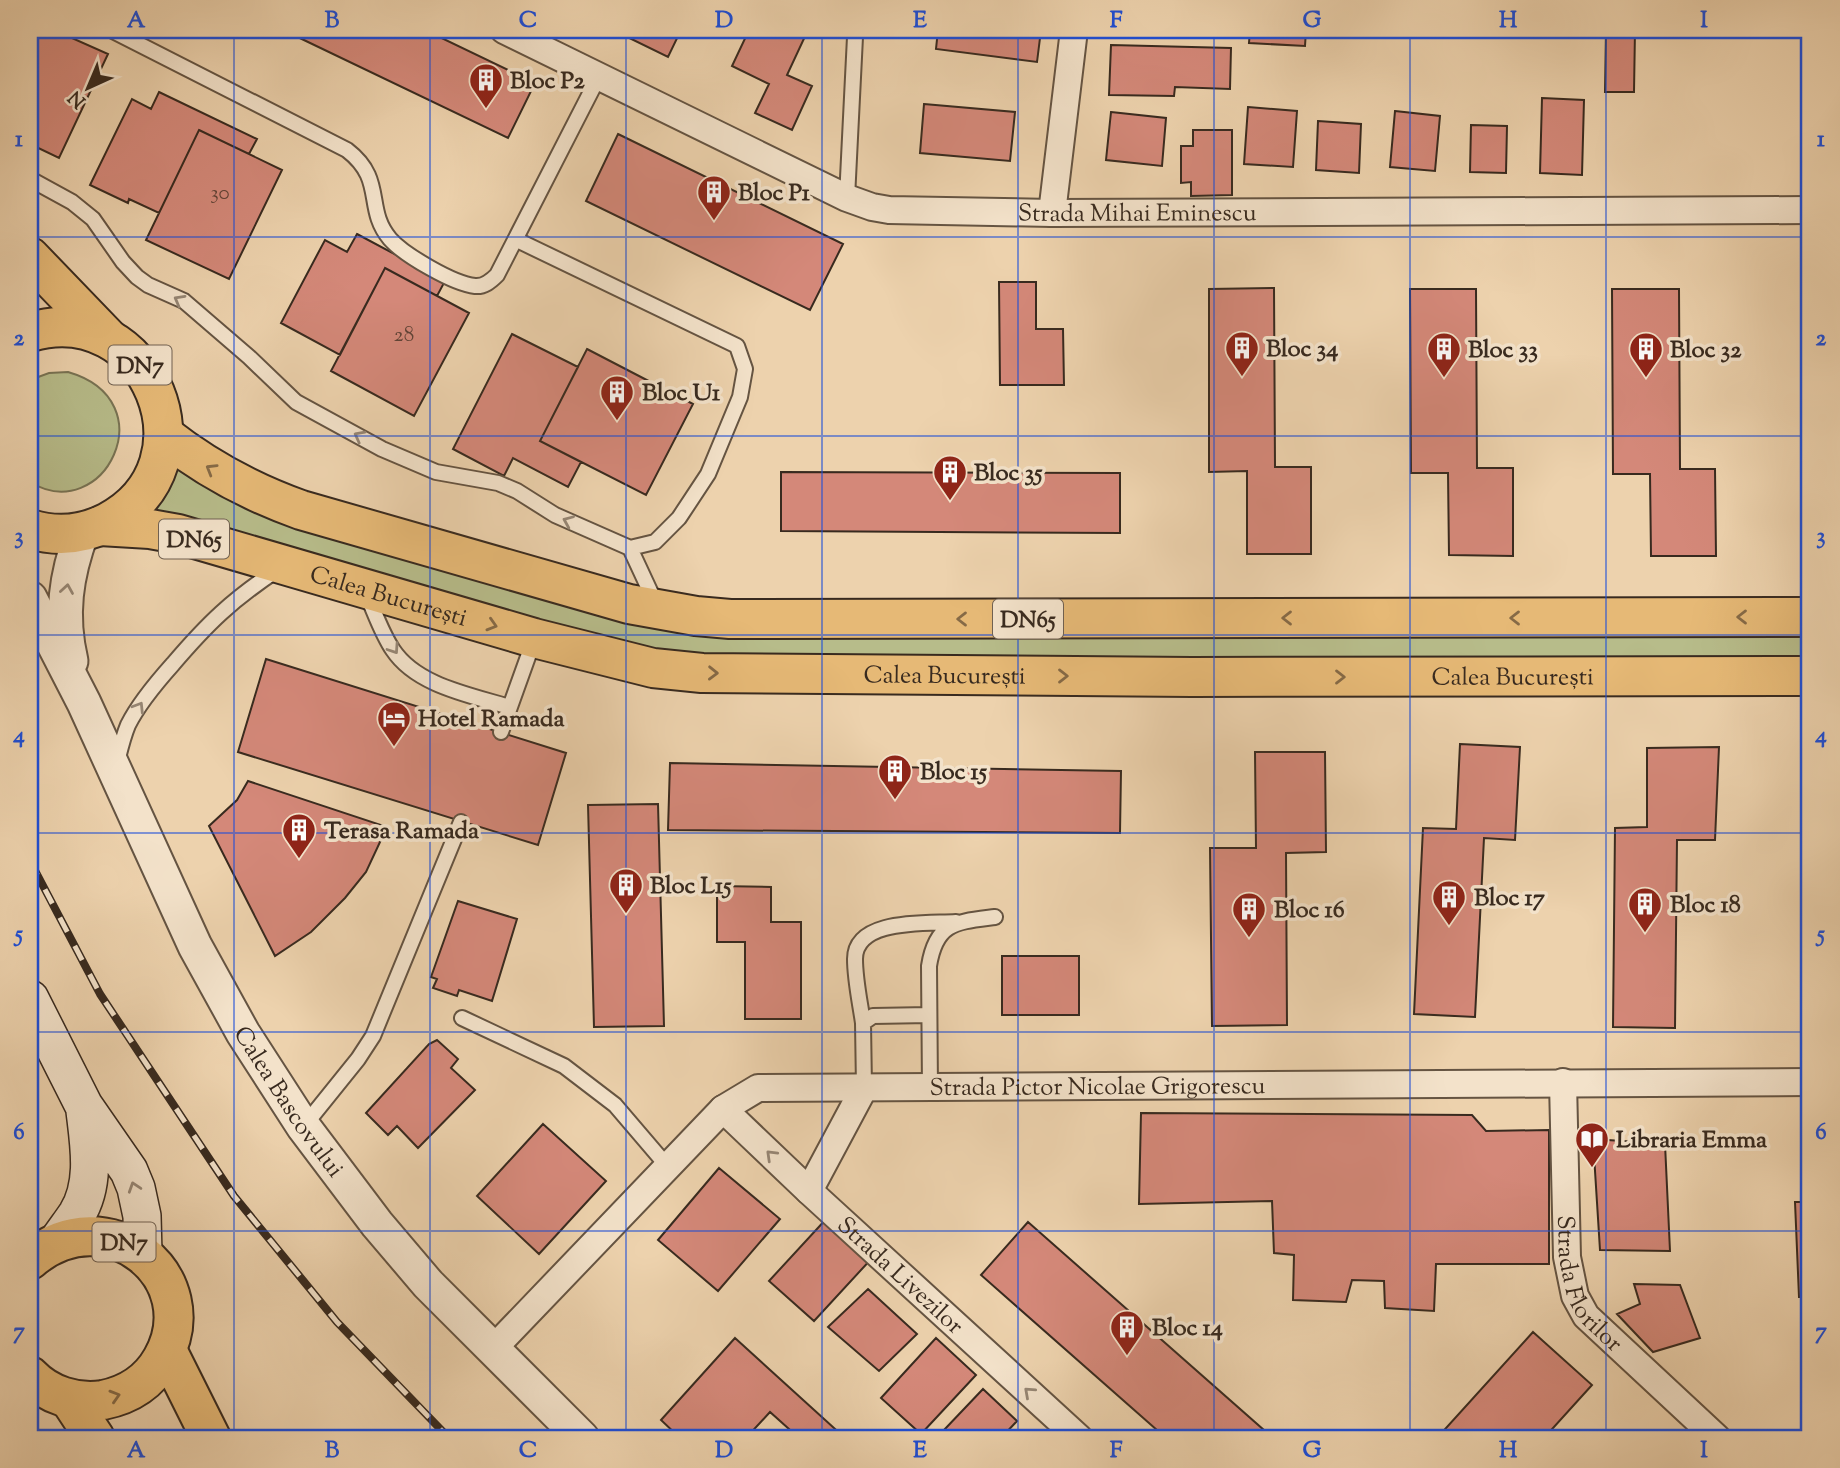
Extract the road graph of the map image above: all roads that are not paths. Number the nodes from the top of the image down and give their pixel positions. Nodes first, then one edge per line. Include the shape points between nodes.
1 (111, 30) edge
2 (504, 30) edge
3 (853, 30) edge
4 (1074, 30) edge
5 (599, 76) junction
6 (30, 179) edge
7 (847, 198) junction
8 (1810, 210) edge
9 (1052, 213) junction
10 (517, 240) junction
11 (30, 257) edge
12 (30, 332) edge
13 (110, 340) junction
14 (164, 435) junction
15 (30, 529) edge
16 (91, 529) junction
17 (631, 548) junction
18 (285, 565) junction
19 (364, 587) junction
20 (30, 598) edge
21 (659, 610) junction
22 (1810, 617) edge
23 (534, 638) junction
24 (1810, 676) edge
25 (84, 703) junction
26 (509, 707) junction
27 (501, 732) dead end
28 (115, 770) junction
29 (461, 822) dead end
30 (995, 917) dead end
31 (958, 921) junction
32 (30, 999) edge
33 (929, 1015) junction
34 (462, 1018) dead end
35 (863, 1023) junction
36 (1563, 1082) junction
37 (1810, 1082) edge
38 (930, 1087) junction
39 (864, 1088) junction
40 (85, 1106) junction
41 (723, 1109) junction
42 (303, 1126) junction
43 (668, 1167) junction
44 (808, 1191) junction
45 (143, 1254) junction
46 (37, 1255) edge
47 (167, 1350) junction
48 (492, 1350) junction
49 (30, 1376) edge
50 (70, 1399) junction
51 (95, 1438) edge
52 (211, 1438) edge
53 (582, 1438) edge
54 (1079, 1438) edge
55 (1717, 1438) edge

1 - 10 lane via 347,150 362,162 373,185 376,214 390,239 455,280 476,287 489,283
2 - 5 street, Strada Mihai Eminescu
3 - 7 lane
4 - 9 street
5 - 7 street, Strada Mihai Eminescu
5 - 10 lane
17 -> 6 lane via 555,515 498,483 436,472 382,449 296,402 184,302 137,277 93,219
7 - 9 street, Strada Mihai Eminescu via 889,210
8 - 9 street, Strada Mihai Eminescu
10 - 17 lane via 737,346 745,369 740,397 708,474 680,518 655,542
11 - 13 main road, DN7
12 - 13 main road, DN7 via 75,328
13 - 14 main road, DN7 via 126,351 150,380 163,416
14 - 16 main road, DN7 via 157,466 144,492 131,506
21 -> 14 main road, DN65 via 262,496 195,460
15 - 16 main road, Calea București via 61,535
16 - 18 main road, Calea București / DN65 via 178,534
25 -> 16 street, Calea Bascovului via 70,658 65,594 72,558
17 - 21 lane
18 - 19 main road, Calea București / DN65
28 -> 18 lane via 128,727 165,672 226,606
19 -> 23 main road, Calea București / DN65
19 -> 26 lane via 393,650 406,664 434,682
20 - 25 street, Calea Bascovului
22 -> 21 main road, DN65 via 730,619
23 -> 24 main road, Calea București / DN65 via 653,668 702,673
23 - 26 lane
25 - 28 street, Calea Bascovului
26 - 27 lane
28 - 42 street, Calea Bascovului via 195,946 243,1033
29 - 42 lane via 373,1036
30 - 31 lane
31 - 33 lane via 932,948
31 - 35 lane via 877,928 863,937 855,956
32 - 40 main road
33 - 35 lane via 873,1016
33 - 38 lane
34 - 43 lane via 564,1066 615,1105
35 - 39 lane
36 - 37 street, Strada Pictor Nicolae Grigorescu
36 - 38 street, Strada Pictor Nicolae Grigorescu
36 - 55 street, Strada Florilor via 1567,1257 1575,1296 1586,1317
38 - 39 street, Strada Pictor Nicolae Grigorescu
39 - 41 street, Strada Pictor Nicolae Grigorescu via 758,1088
39 - 44 street
45 -> 40 main road via 136,1188
40 - 46 main road via 91,1158 79,1212
41 - 43 street, Strada Pictor Nicolae Grigorescu
44 -> 41 street, Strada Livezilor
42 - 48 street, Calea Bascovului via 377,1224
43 - 48 street, Strada Pictor Nicolae Grigorescu
54 -> 44 street, Strada Livezilor
45 - 46 main road, DN7 via 123,1242 80,1235
45 - 47 main road, DN7 via 160,1274 171,1298 173,1324
50 -> 47 main road, DN7 via 117,1397 138,1387 155,1371
47 - 52 main road
48 - 53 street, Calea Bascovului
49 - 50 main road, DN7
50 - 51 main road, DN7

